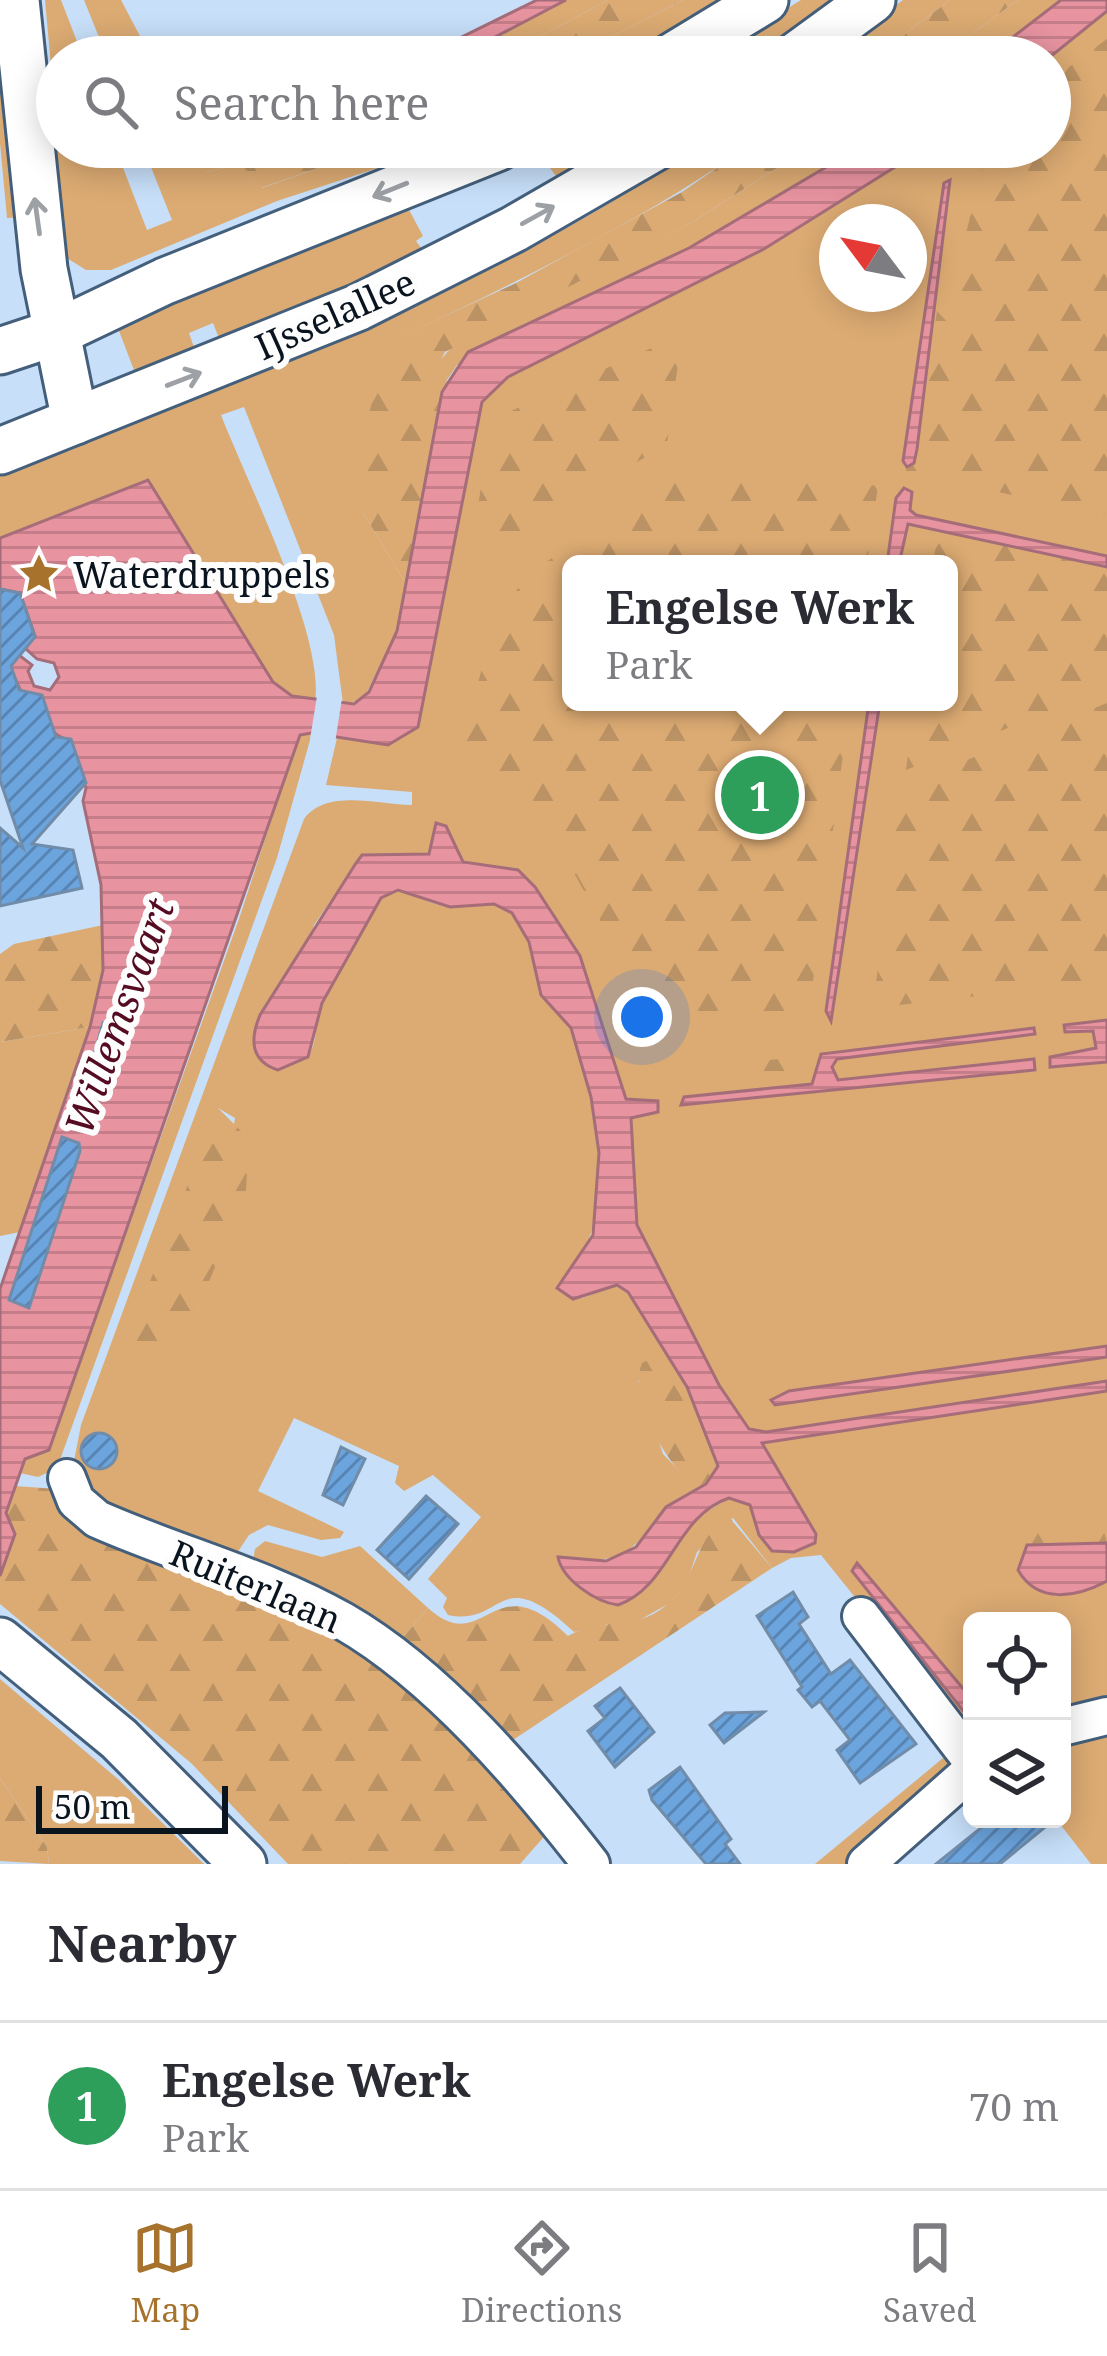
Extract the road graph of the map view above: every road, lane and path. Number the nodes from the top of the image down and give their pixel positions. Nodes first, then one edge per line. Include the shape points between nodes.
1 (16, 0) edge
2 (765, 0) edge
3 (872, 0) edge
4 (706, 36) edge
5 (823, 36) edge
6 (447, 168) edge
7 (620, 168) edge
8 (59, 331) junction
9 (2, 339) edge
10 (75, 421) junction
11 (0, 451) edge
12 (67, 1478) dead end
13 (861, 1616) dead end
14 (0, 1641) edge
15 (1107, 1716) edge
16 (1071, 1724) edge
17 (963, 1753) edge
18 (963, 1773) edge
19 (243, 1864) edge
20 (591, 1864) edge
21 (866, 1864) edge

8 -> 1 main road via 32,184
2 - 4 main road
3 - 5 main road
6 -> 8 main road
10 -> 7 main road, IJsselallee via 359,308
8 - 9 main road
8 - 10 main road
9 - 10 main road
10 - 11 main road, IJsselallee
12 - 20 street, Ruiterlaan via 76,1502 98,1519 362,1633 533,1790
13 - 17 street
14 - 19 main road via 119,1739
15 - 16 street
18 - 21 street

